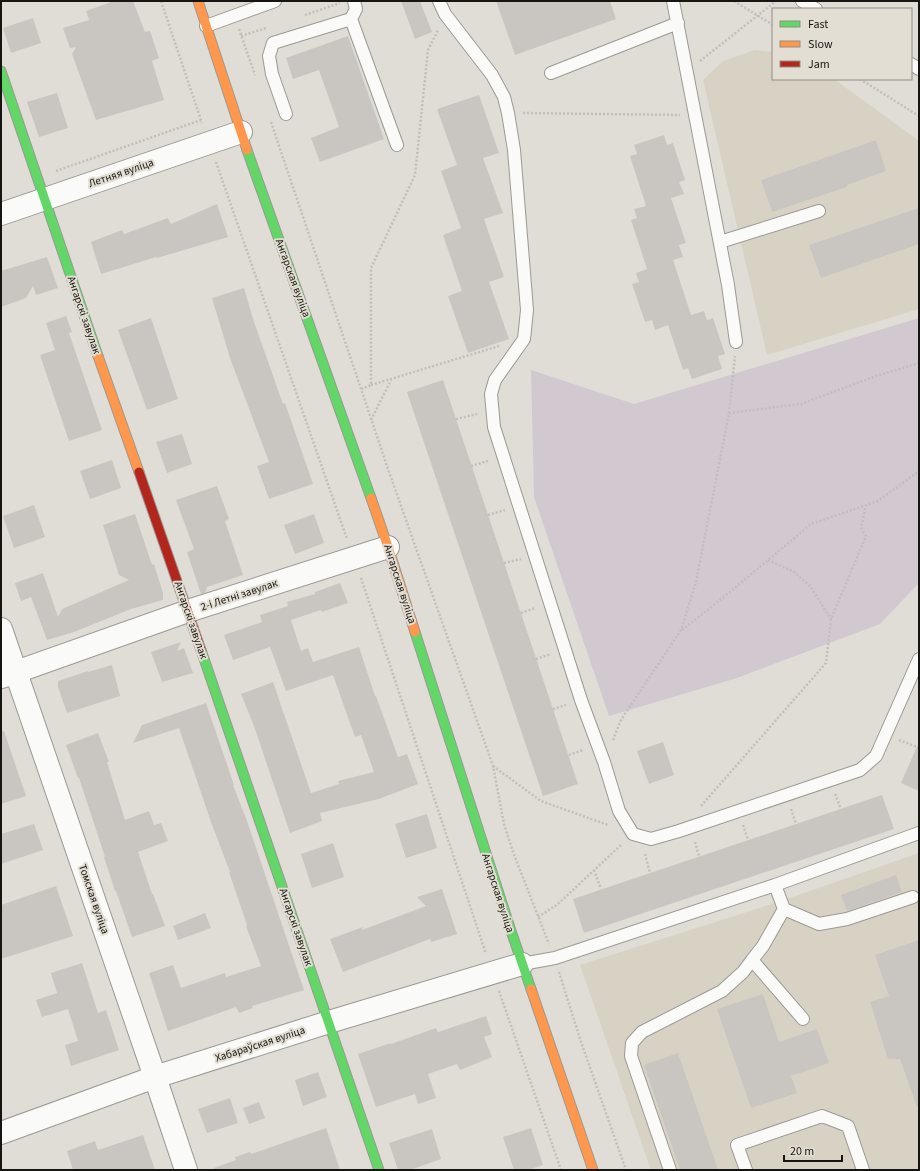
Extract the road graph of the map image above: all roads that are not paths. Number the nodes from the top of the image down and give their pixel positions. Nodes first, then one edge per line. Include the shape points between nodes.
1 (198, 1) edge
2 (276, 1) edge
3 (354, 1) edge
4 (439, 1) edge
5 (673, 1) edge
6 (802, 1) edge
7 (254, 5) edge
8 (814, 8) edge
9 (351, 20) junction
10 (678, 23) junction
11 (206, 26) junction
12 (1, 71) edge
13 (551, 73) dead end
14 (286, 114) dead end
15 (241, 132) junction
16 (397, 145) dead end
17 (45, 199) junction
18 (819, 211) dead end
19 (1, 214) edge
20 (720, 242) junction
21 (736, 342) road end
22 (388, 547) junction
23 (188, 611) junction
24 (1, 629) edge
25 (919, 660) edge
26 (8, 675) edge
27 (919, 833) edge
28 (775, 885) junction
29 (913, 897) dead end
30 (784, 909) junction
31 (752, 960) junction
32 (522, 964) junction
33 (803, 1019) dead end
34 (329, 1022) junction
35 (155, 1077) junction
36 (1, 1133) edge
37 (186, 1170) edge
38 (379, 1170) edge
39 (593, 1170) edge
40 (670, 1170) edge
41 (746, 1170) edge
42 (863, 1170) edge

1 - 11 main road, Ангарская вуліца
2 - 7 lane
3 - 9 lane via 356,9
4 - 25 lane via 445,14 492,75 504,97 514,150 527,310 524,338 495,380 491,394 494,427 619,811 634,834 651,839 860,770 876,756
5 - 10 lane
6 - 8 lane
7 - 11 lane via 234,16
9 - 14 lane via 273,43 269,56 272,74
9 - 16 lane
10 - 13 lane
10 - 20 lane
11 - 15 main road, Ангарская вуліца
12 - 17 main road, Ангарскі завулак
15 - 17 street, Летняя вуліца
15 - 22 main road, Ангарская вуліца
17 - 19 street, Летняя вуліца
17 - 23 main road, Ангарскі завулак
18 - 20 lane
20 - 21 lane
22 - 23 street, 2-і Летні завулак
22 - 32 main road, Ангарская вуліца
23 - 26 street, 2-і Летні завулак
23 - 34 main road, Ангарскі завулак
24 - 26 street, Томская вуліца
26 - 35 street, Томская вуліца
27 - 28 lane
28 - 30 lane
28 - 32 lane via 555,958
29 - 30 lane via 847,919 819,924
30 - 31 lane
31 - 33 lane
31 - 40 lane via 722,991 642,1032 632,1043 631,1056
32 - 34 street, Хабараўская вуліца
32 - 39 main road, Ангарская вуліца
34 - 35 street, Хабараўская вуліца
34 - 38 main road, Ангарскі завулак
35 - 36 street, Хабараўская вуліца
35 - 37 street, Томская вуліца
41 - 42 lane via 737,1145 822,1116 848,1126

